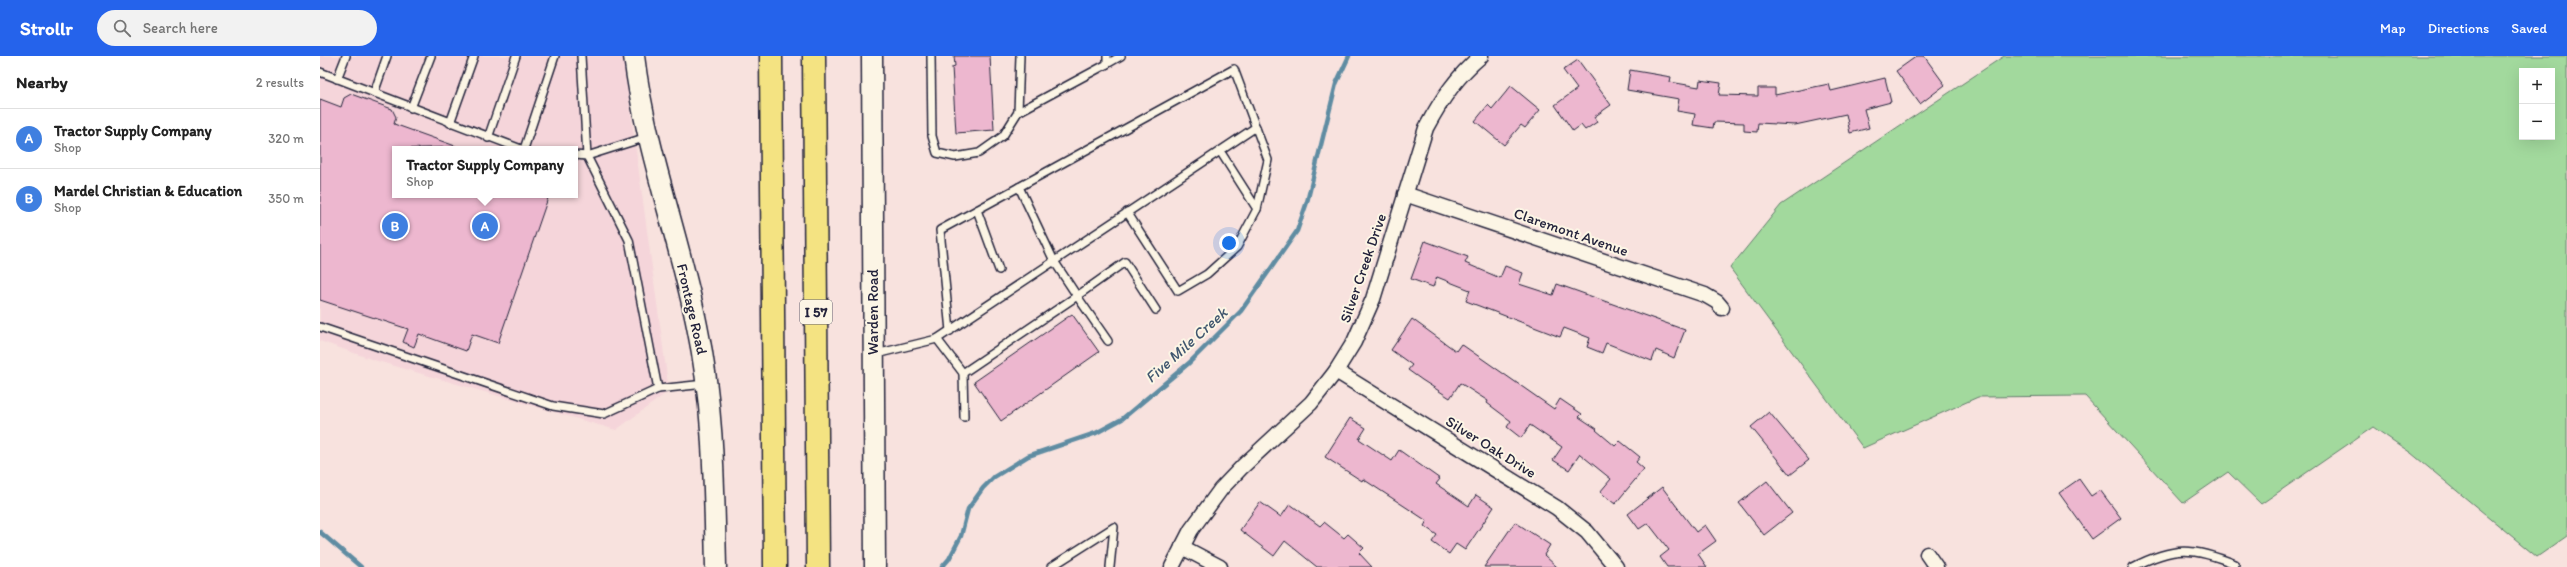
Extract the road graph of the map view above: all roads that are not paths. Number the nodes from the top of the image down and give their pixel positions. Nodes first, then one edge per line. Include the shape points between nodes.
1 (346, 56) edge
2 (388, 56) edge
3 (431, 56) edge
4 (474, 56) edge
5 (516, 56) edge
6 (555, 56) edge
7 (581, 56) edge
8 (771, 56) edge
9 (814, 56) edge
10 (931, 56) edge
11 (1020, 56) edge
12 (1107, 56) edge
13 (1121, 56) edge
14 (1481, 56) edge
15 (871, 57) edge
16 (635, 61) edge
17 (1107, 64) junction
18 (320, 72) edge
19 (337, 79) junction
20 (374, 93) junction
21 (411, 108) junction
22 (1018, 112) junction
23 (450, 123) junction
24 (1256, 127) junction
25 (649, 137) junction
26 (488, 138) junction
27 (513, 146) edge
28 (523, 146) edge
29 (1220, 151) junction
30 (578, 155) edge
31 (587, 156) junction
32 (1018, 187) junction
33 (1405, 194) junction
34 (1257, 209) junction
35 (977, 210) junction
36 (1127, 212) junction
37 (1054, 261) junction
38 (999, 270) dead end
39 (1077, 296) junction
40 (1722, 308) dead end
41 (1156, 310) dead end
42 (320, 327) edge
43 (950, 331) junction
44 (937, 339) junction
45 (1108, 341) dead end
46 (873, 354) junction
47 (1336, 371) junction
48 (963, 373) junction
49 (707, 383) junction
50 (658, 390) junction
51 (964, 417) dead end
52 (1182, 547) junction
53 (1927, 554) dead end
54 (2235, 564) dead end
55 (875, 566) edge
56 (716, 567) edge
57 (775, 567) edge
58 (818, 567) edge
59 (1051, 567) edge
60 (1110, 567) edge
61 (1172, 567) edge
62 (1220, 567) edge
63 (1616, 567) edge
64 (1936, 567) edge
65 (2133, 567) edge

1 - 19 lane
2 - 20 lane
3 - 21 lane
4 - 23 lane
5 - 26 lane
6 - 28 lane
7 - 31 lane
8 - 57 highway
9 - 58 highway, I 57
10 - 22 lane via 932,136 937,153 955,158 979,153 1003,136
11 - 22 lane
12 - 17 lane
13 - 17 lane
14 - 33 street, Silver Creek Drive via 1467,68 1438,105 1418,149
15 - 46 main road, Warden Road
16 - 25 main road, Frontage Road
17 - 22 lane
18 - 19 lane
19 - 20 lane
20 - 21 lane
21 - 23 lane
23 - 26 lane
24 - 29 lane
24 - 32 lane via 1234,69
24 - 34 lane via 1268,160
25 - 31 lane
25 - 49 main road, Frontage Road via 697,325
26 - 27 lane
29 - 34 lane
29 - 36 lane
30 - 31 lane
31 - 50 lane via 629,240
32 - 35 lane
32 - 37 lane
33 - 40 street, Claremont Avenue via 1705,295
33 - 47 street, Silver Creek Drive via 1367,315
34 - 36 lane via 1237,247 1207,274 1178,291
35 - 38 lane
35 - 43 lane via 940,230
36 - 37 lane
37 - 39 lane
37 - 43 lane
39 - 41 lane via 1125,262
39 - 45 lane
39 - 48 lane
42 - 50 lane via 553,406 604,414
43 - 44 lane
44 - 46 lane
44 - 48 lane
46 - 55 main road, Warden Road
47 - 52 street, Silver Creek Drive via 1311,403 1221,489 1191,530
47 - 63 street, Silver Oak Drive via 1557,508 1587,532
48 - 51 lane
49 - 50 lane
49 - 56 main road, Frontage Road via 714,471
52 - 61 street, Silver Creek Drive
52 - 62 street
53 - 64 street
54 - 65 lane via 2205,552 2174,550
59 - 60 lane via 1114,527

